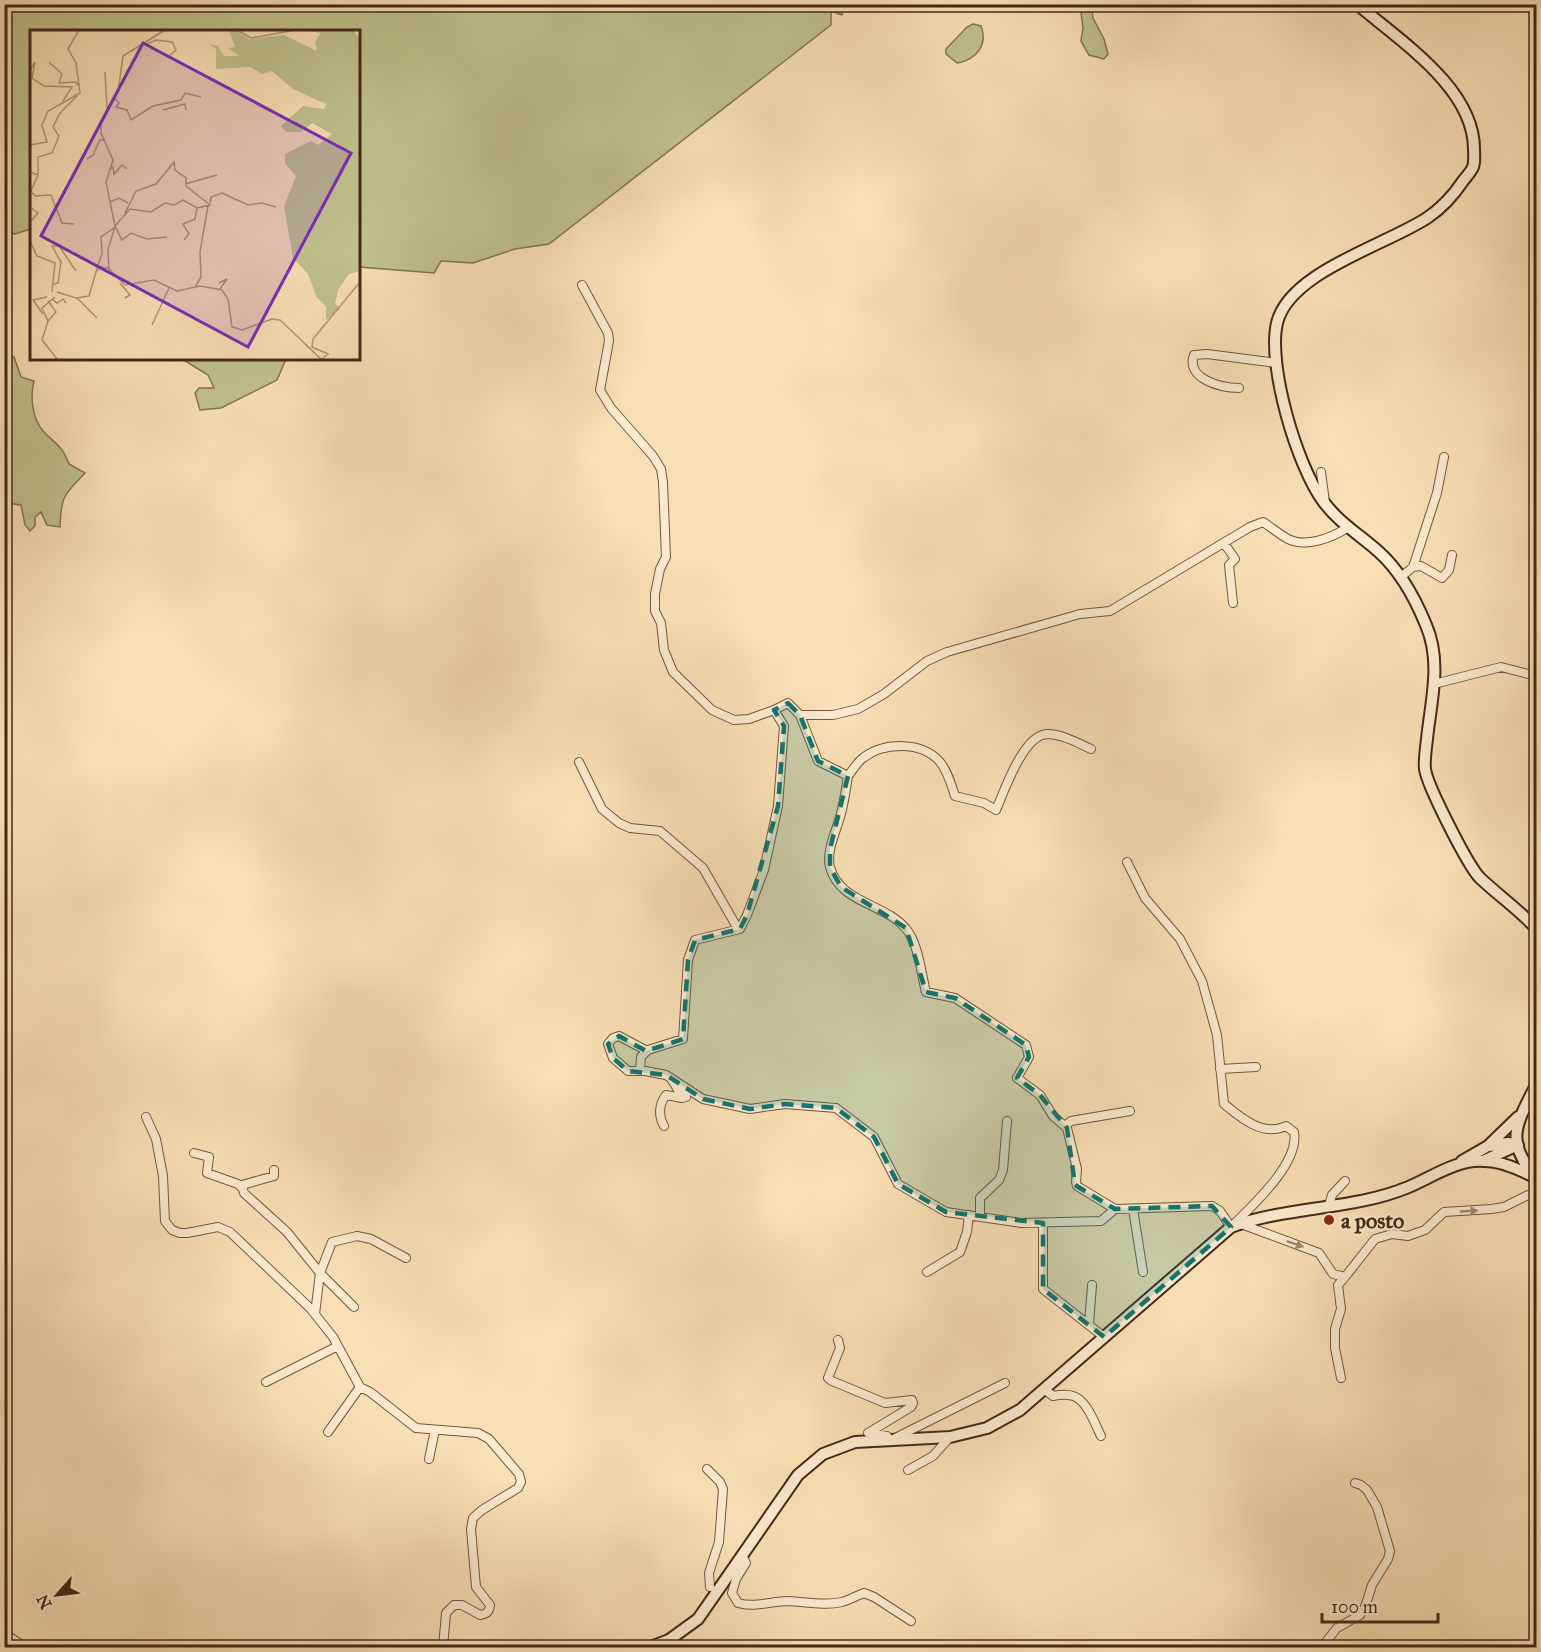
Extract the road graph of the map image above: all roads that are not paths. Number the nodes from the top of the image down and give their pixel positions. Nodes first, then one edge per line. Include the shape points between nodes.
1 (1357, 4) edge
2 (582, 285) dead end
3 (1277, 363) junction
4 (1239, 388) dead end
5 (1444, 457) dead end
6 (1321, 472) dead end
7 (1326, 504) junction
8 (1347, 528) junction
9 (1224, 543) junction
10 (1452, 555) dead end
11 (1413, 567) junction
12 (1401, 577) junction
13 (1233, 603) dead end
14 (1536, 676) edge
15 (1434, 684) junction
16 (774, 710) junction
17 (800, 715) junction
18 (1091, 749) dead end
19 (579, 762) dead end
20 (848, 776) junction
21 (1127, 862) dead end
22 (1536, 928) edge
23 (738, 929) junction
24 (647, 1051) junction
25 (1256, 1067) dead end
26 (1220, 1069) junction
27 (646, 1071) junction
28 (672, 1079) junction
29 (1536, 1085) edge
30 (1130, 1111) dead end
31 (1520, 1115) junction
32 (146, 1117) dead end
33 (1007, 1121) dead end
34 (664, 1126) dead end
35 (1065, 1126) junction
36 (1518, 1145) junction
37 (1488, 1146) junction
38 (194, 1154) dead end
39 (1485, 1160) junction
40 (1457, 1165) junction
41 (274, 1170) dead end
42 (1536, 1177) edge
43 (1345, 1181) dead end
44 (242, 1188) junction
45 (1536, 1196) edge
46 (1329, 1205) junction
47 (1115, 1209) junction
48 (1133, 1209) junction
49 (969, 1215) junction
50 (980, 1217) junction
51 (1043, 1222) junction
52 (1236, 1225) junction
53 (406, 1258) dead end
54 (927, 1272) dead end
55 (1143, 1272) dead end
56 (320, 1273) junction
57 (1345, 1277) junction
58 (1092, 1285) dead end
59 (354, 1307) dead end
60 (315, 1314) junction
61 (1089, 1324) junction
62 (1104, 1337) junction
63 (838, 1340) dead end
64 (338, 1346) junction
65 (1341, 1378) dead end
66 (266, 1382) dead end
67 (1005, 1383) dead end
68 (360, 1387) junction
69 (1044, 1389) junction
70 (435, 1430) junction
71 (328, 1432) dead end
72 (1101, 1436) dead end
73 (950, 1437) junction
74 (894, 1439) junction
75 (429, 1459) dead end
76 (707, 1469) dead end
77 (909, 1470) dead end
78 (1355, 1484) dead end
79 (742, 1555) junction
80 (710, 1587) dead end
81 (911, 1621) dead end
82 (4, 1633) edge
83 (26, 1647) edge
84 (413, 1647) edge
85 (443, 1647) edge
86 (463, 1647) edge
87 (648, 1647) edge
88 (1321, 1647) edge

1 - 3 main road via 1436,71 1453,92 1474,135 1474,165 1447,202 1425,219 1311,279 1291,298 1277,324
2 - 16 street via 608,333 600,390 610,408 661,469 666,557 660,569 655,611 661,623 664,650 674,672 712,710 734,720
3 - 4 street via 1194,355 1194,368 1208,382
3 - 7 main road via 1304,466
5 - 11 street via 1437,493
6 - 7 street
7 - 8 main road
8 - 9 street via 1324,540 1296,542 1263,522
8 - 12 main road via 1381,554
9 - 13 street via 1235,559 1229,565
9 - 17 street via 1110,611 1080,614 947,652 927,661 858,709 833,715
10 - 11 street via 1449,570 1442,578 1421,566
11 - 12 street
12 - 15 main road via 1434,648
14 - 15 street via 1501,667
15 - 22 main road via 1425,770 1438,803 1478,875
16 - 17 street via 788,703
16 - 23 street via 784,726 778,806 764,870
17 - 20 street via 818,761
18 - 20 street via 1067,738 1046,734 1038,737 1023,753 996,810 955,796 939,761 920,749 885,747 861,759
19 - 23 street via 602,809 630,828 660,831 703,868
20 - 35 street via 830,849 830,867 841,887 906,928 926,992 955,998 1026,1045 1029,1057 1017,1078 1040,1095 1053,1116
21 - 26 street via 1145,898 1180,939 1202,981 1217,1035
23 - 24 street via 695,940 688,960 683,1039
24 - 27 street via 641,1057 640,1070
24 - 27 street via 619,1035 608,1044 613,1058 628,1071
25 - 26 street
26 - 52 street via 1224,1104 1247,1123 1276,1131 1286,1126 1294,1131 1296,1140 1286,1165
27 - 28 street
28 - 34 street via 686,1097 666,1095 662,1100
28 - 49 street via 703,1099 750,1109 784,1104 836,1108 874,1137 898,1184 946,1212
29 - 31 main road
30 - 35 street via 1071,1121
31 - 36 main road via 1516,1129
31 - 37 main road
32 - 60 street via 156,1139 165,1221 172,1230 187,1233 218,1227 230,1232
33 - 50 street via 1003,1170 999,1180 980,1198
35 - 47 street via 1077,1169 1076,1185
36 - 37 main road
36 - 39 main road
36 - 42 main road
37 - 40 main road
38 - 44 street via 208,1157 207,1173
39 - 40 main road
39 - 42 main road
40 - 46 main road via 1405,1189
41 - 44 street via 274,1176 246,1183
43 - 46 street via 1332,1195
44 - 56 street via 287,1232
57 -> 45 street via 1375,1239 1425,1230 1444,1212 1504,1207 1528,1195
46 - 52 main road
47 - 48 street
47 - 51 street via 1101,1221
48 - 52 street via 1208,1206
48 - 55 street
49 - 50 street
49 - 54 street via 960,1252
50 - 51 street
51 - 61 street via 1043,1289
52 -> 57 street via 1319,1253 1333,1274
52 - 62 main road
53 - 56 street via 357,1236 333,1242
56 - 59 street
56 - 60 street
57 - 65 street via 1338,1285 1341,1309 1335,1329
58 - 61 street
60 - 64 street
61 - 62 street
62 - 69 main road
63 - 74 street via 840,1348 828,1378 885,1403 912,1400 911,1407 868,1433
64 - 66 street
64 - 68 street
67 - 74 street
68 - 70 street via 416,1428
68 - 71 street
69 - 72 street via 1053,1396 1073,1396 1078,1400
69 - 73 main road via 1020,1410 987,1428
70 - 75 street
70 - 85 street via 478,1433 489,1439 519,1474 521,1482 513,1492 473,1518 476,1587 490,1605 489,1610 480,1615 454,1605 446,1613
73 - 74 main road
73 - 77 street via 933,1456
74 - 79 main road via 855,1443 823,1454 798,1475
76 - 80 street via 723,1489 719,1542 709,1573
78 - 88 street via 1361,1485 1373,1499 1390,1551 1360,1615 1337,1628
79 - 81 street via 746,1563 732,1593 738,1603 841,1602 864,1593
79 - 87 main road via 698,1619 669,1640
82 - 83 street
84 - 85 main road
85 - 86 main road

